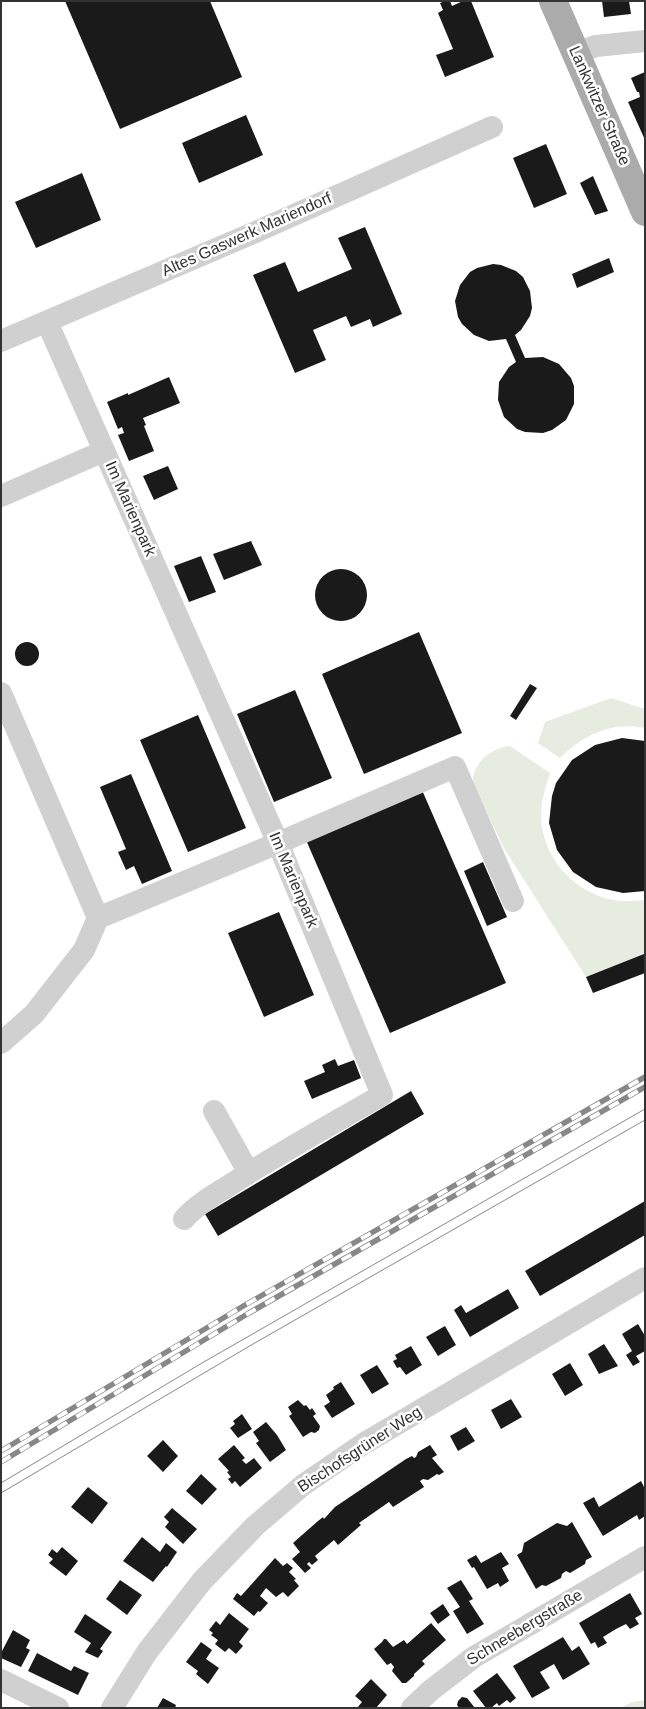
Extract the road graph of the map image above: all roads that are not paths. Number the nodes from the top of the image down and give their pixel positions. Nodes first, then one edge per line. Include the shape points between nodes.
1 (553, 1) edge
2 (645, 41) edge
3 (576, 54) junction
4 (492, 127) dead end
5 (645, 212) edge
6 (47, 322) junction
7 (1, 341) edge
8 (104, 451) junction
9 (1, 496) edge
10 (1, 693) edge
11 (283, 841) junction
12 (513, 901) dead end
13 (98, 918) junction
14 (1, 1044) edge
15 (214, 1111) dead end
16 (250, 1173) junction
17 (184, 1220) dead end
18 (645, 1278) edge
19 (645, 1557) edge
20 (1, 1680) edge
21 (58, 1708) edge
22 (112, 1708) edge
23 (412, 1708) edge

1 - 3 main road, Lankwitzer Straße
2 - 3 street via 596,46
3 - 5 main road, Lankwitzer Straße
4 - 6 street, Altes Gaswerk Mariendorf
6 - 7 street, Altes Gaswerk Mariendorf
6 - 8 street, Im Marienpark
8 - 9 street, Im Marienpark
8 - 11 street, Im Marienpark via 268,821
10 - 13 street
11 - 12 street via 455,767
11 - 13 street
11 - 16 street, Im Marienpark via 382,1096
13 - 14 street via 84,950 34,1014
15 - 16 street
16 - 17 street, Im Marienpark via 195,1209
18 - 22 street, Bischofsgrüner Weg via 363,1444 303,1485 261,1520 206,1577 146,1652
19 - 23 street, Schneebergstraße via 474,1657
20 - 21 street

